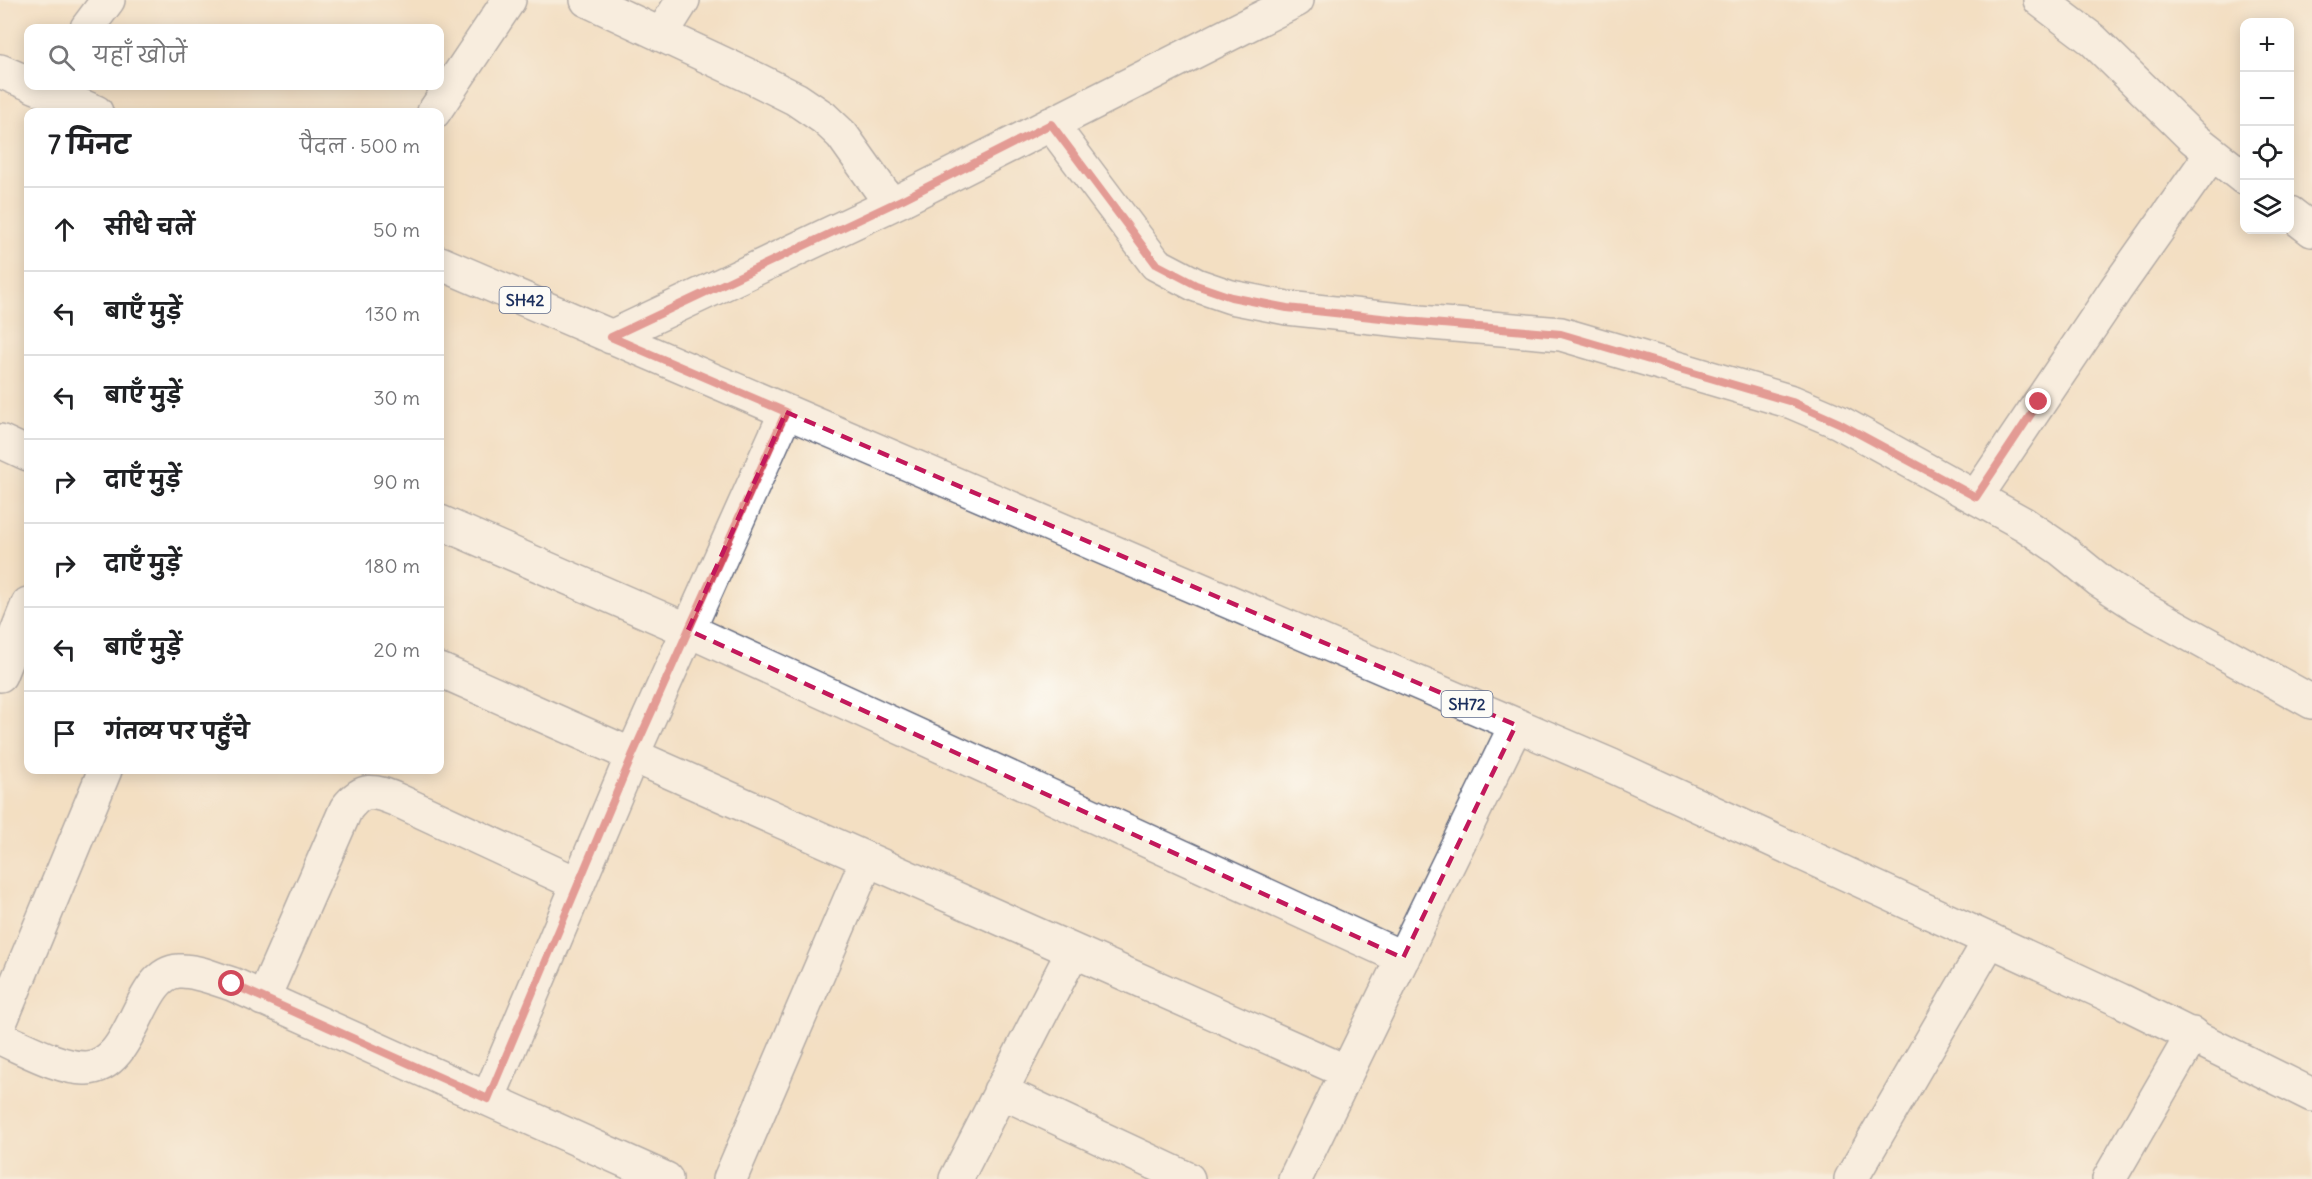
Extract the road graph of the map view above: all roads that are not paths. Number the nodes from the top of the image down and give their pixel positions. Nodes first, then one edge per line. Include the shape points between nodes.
1 (108, 0) edge
2 (509, 0) edge
3 (587, 0) edge
4 (683, 0) edge
5 (1297, 0) edge
6 (2040, 0) edge
7 (90, 24) edge
8 (661, 35) junction
9 (0, 71) edge
10 (24, 80) edge
11 (47, 90) edge
12 (87, 108) edge
13 (437, 108) edge
14 (1051, 124) junction
15 (2212, 153) junction
16 (2240, 175) edge
17 (891, 204) junction
18 (2294, 217) edge
19 (2312, 230) edge
20 (444, 265) edge
21 (611, 337) junction
22 (786, 412) junction
23 (0, 441) edge
24 (24, 451) edge
25 (1976, 497) junction
26 (444, 524) edge
27 (24, 614) edge
28 (688, 630) junction
29 (444, 672) edge
30 (0, 675) edge
31 (2312, 702) edge
32 (1516, 725) junction
33 (632, 756) junction
34 (103, 774) edge
35 (867, 860) junction
36 (578, 884) junction
37 (1990, 940) junction
38 (1073, 951) junction
39 (1403, 958) junction
40 (263, 999) junction
41 (0, 1023) edge
42 (2193, 1034) junction
43 (0, 1038) edge
44 (1347, 1072) junction
45 (1000, 1091) junction
46 (2312, 1095) edge
47 (488, 1099) junction
48 (666, 1179) edge
49 (730, 1179) edge
50 (956, 1179) edge
51 (1188, 1179) edge
52 (1295, 1179) edge
53 (1851, 1179) edge
54 (2109, 1179) edge

1 - 7 street
2 - 13 street
3 - 8 street
4 - 8 street
5 - 14 street
6 - 15 street via 2093,40
8 - 17 street via 796,99 824,118 842,135
9 - 10 street
11 - 12 street
14 - 17 street
14 - 25 street via 1156,264 1196,285 1231,297 1287,308 1561,334 1792,402
15 - 16 street
15 - 25 street
17 - 21 street
18 - 19 street
20 - 21 street, SH42
21 - 22 street, SH72
22 - 28 street
22 - 32 street, SH72
23 - 24 street
25 - 31 street via 2024,524 2137,605
26 - 28 street
27 - 30 street
28 - 33 street
28 - 39 street
29 - 33 street
32 - 37 street, SH72
32 - 39 street
33 - 35 street
33 - 36 street
34 - 41 street
35 - 38 street
35 - 49 street
36 - 40 street via 397,800 366,792 355,797 346,809
36 - 47 street
37 - 42 street, SH72
37 - 53 street
38 - 44 street
38 - 45 street
39 - 44 street
40 - 43 street via 196,973 165,974 154,986 118,1052 102,1064 87,1068 69,1067
40 - 47 street
42 - 46 street, SH72
42 - 54 street
44 - 52 street
45 - 50 street
45 - 51 street
47 - 48 street

